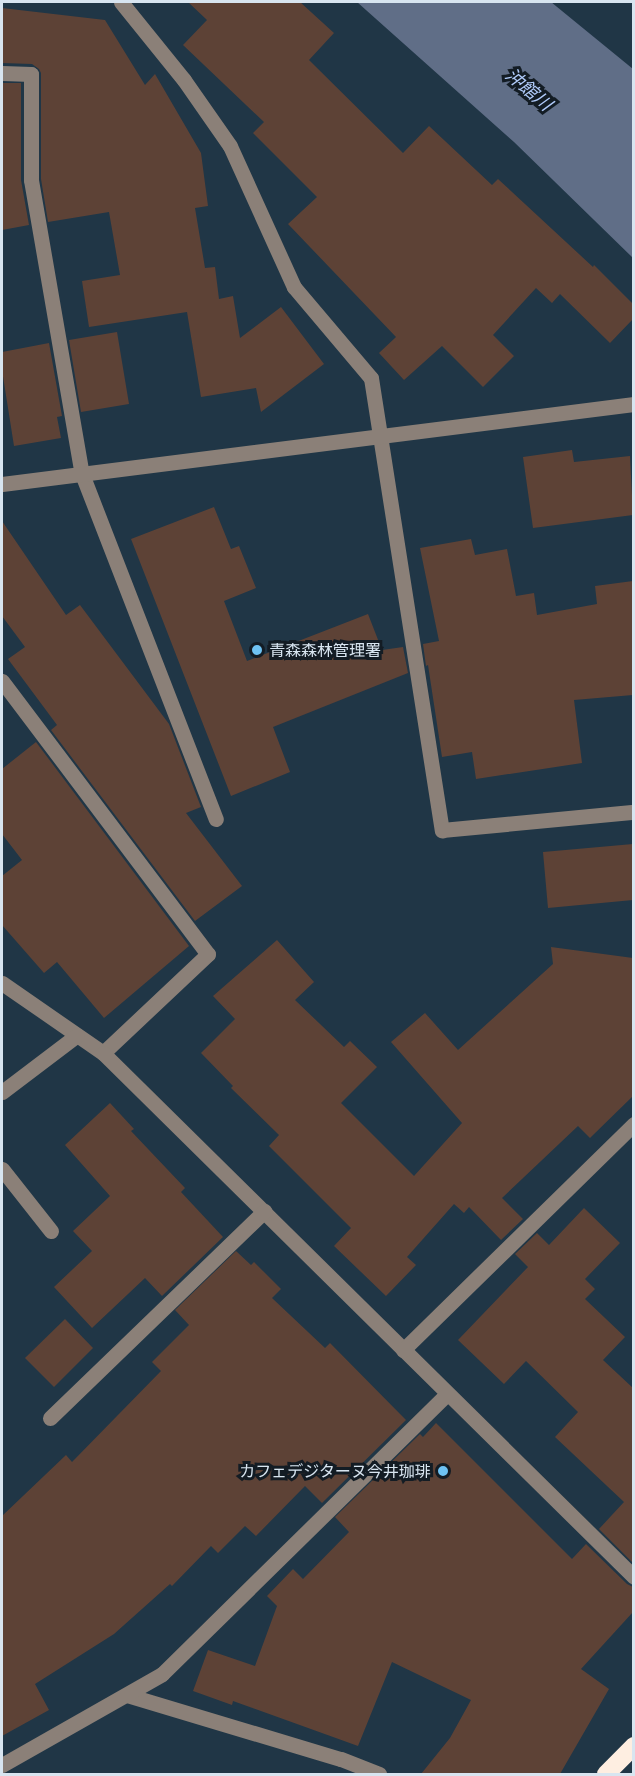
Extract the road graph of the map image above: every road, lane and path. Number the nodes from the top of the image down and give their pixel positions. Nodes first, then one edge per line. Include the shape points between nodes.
1 (121, 2) edge
2 (2, 74) edge
3 (633, 404) edge
4 (380, 437) junction
5 (82, 474) junction
6 (2, 484) edge
7 (2, 681) edge
8 (633, 812) edge
9 (216, 819) dead end
10 (2, 983) edge
11 (77, 1035) junction
12 (103, 1053) junction
13 (2, 1092) edge
14 (633, 1124) edge
15 (2, 1169) edge
16 (264, 1211) junction
17 (51, 1232) dead end
18 (403, 1350) junction
19 (447, 1394) junction
20 (50, 1418) dead end
21 (633, 1577) edge
22 (127, 1695) junction
23 (633, 1746) edge
24 (2, 1765) edge
25 (379, 1774) edge
26 (606, 1774) edge

1 - 4 street via 184,80 230,146 294,287 371,378
2 - 5 street via 31,74 31,180
3 - 4 street
4 - 5 street
4 - 8 street via 442,831
5 - 6 street
5 - 9 street
7 - 12 street via 208,954
10 - 11 street
11 - 12 street
11 - 13 street
12 - 16 street
14 - 18 street
15 - 17 street
16 - 18 street
16 - 20 street
18 - 19 street
19 - 21 street
19 - 22 street via 162,1674
22 - 24 street
22 - 25 street
23 - 26 highway

